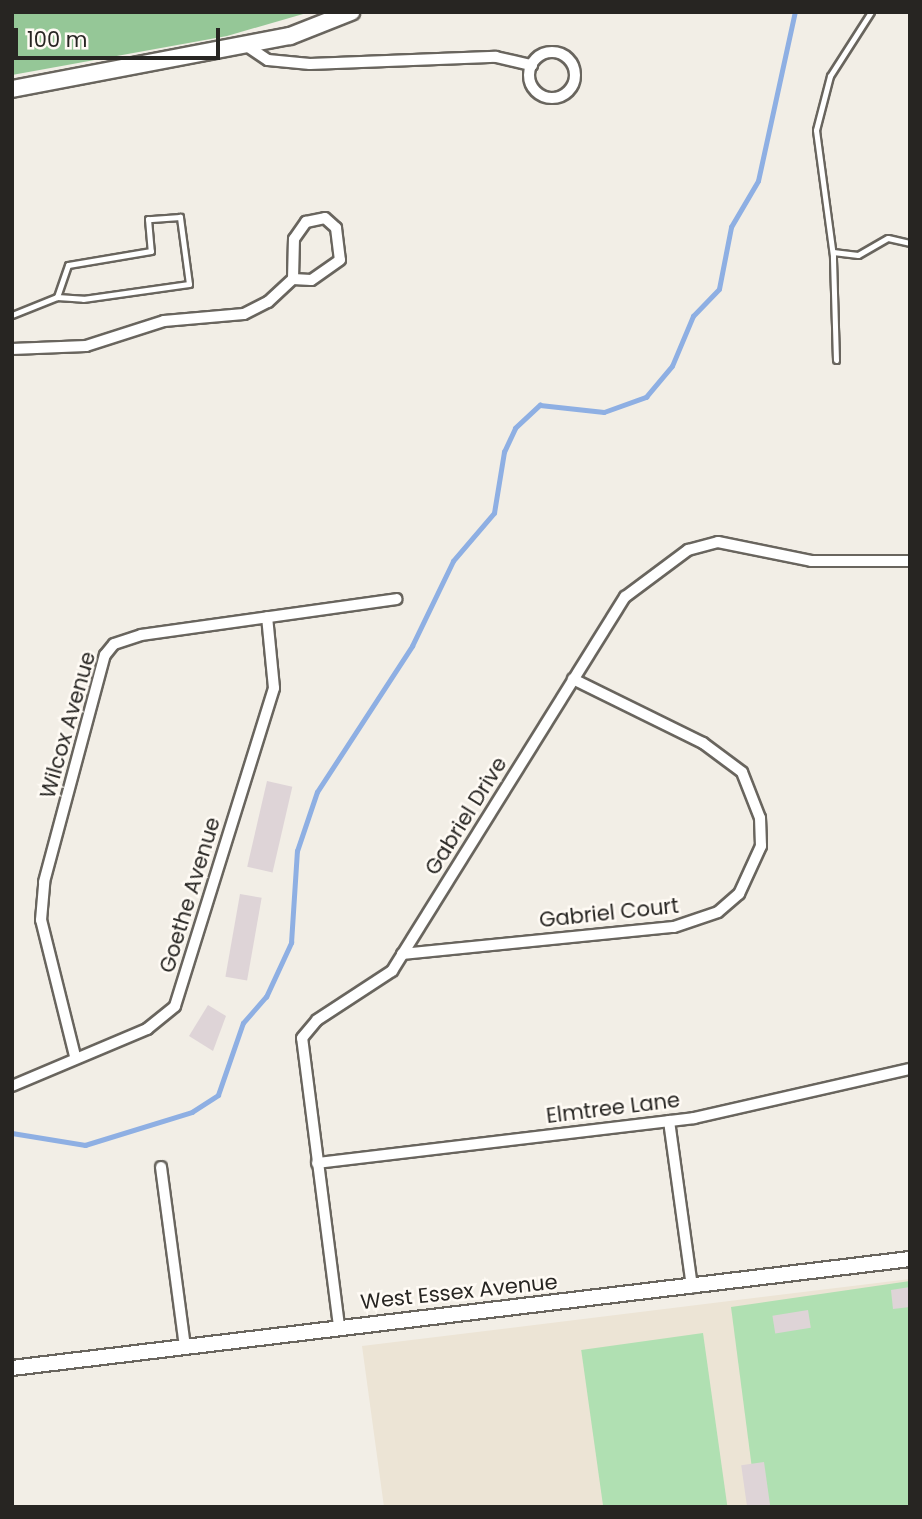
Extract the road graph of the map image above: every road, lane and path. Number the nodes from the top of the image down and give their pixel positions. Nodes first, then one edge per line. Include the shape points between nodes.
1 (351, 12) edge
2 (871, 12) edge
3 (247, 46) junction
4 (532, 65) junction
5 (12, 89) edge
6 (910, 243) edge
7 (833, 252) junction
8 (293, 279) junction
9 (57, 297) junction
10 (12, 315) edge
11 (12, 349) edge
12 (836, 360) dead end
13 (910, 561) edge
14 (396, 598) dead end
15 (267, 617) junction
16 (573, 679) junction
17 (402, 954) junction
18 (75, 1056) junction
19 (910, 1069) edge
20 (12, 1086) edge
21 (670, 1121) junction
22 (317, 1163) junction
23 (161, 1167) dead end
24 (910, 1259) edge
25 (692, 1286) junction
26 (339, 1326) junction
27 (185, 1347) junction
28 (12, 1368) edge

1 - 3 main road via 290,36
2 - 7 lane via 830,76 816,130
3 - 4 street via 268,60 310,64 496,57
3 - 5 main road
4 - 4 street via 530,82 541,96 559,98 573,86 575,68 563,55 545,53
6 - 7 lane via 888,238 858,255
7 - 12 lane
8 - 8 street via 310,279 340,260 336,228 325,218 306,222 294,239
8 - 11 street via 268,302 244,314 163,321 86,346
9 - 9 lane via 83,299 189,284 180,216 148,219 151,251 68,265
9 - 10 lane
13 - 16 street, Gabriel Drive via 811,561 718,542 688,550 625,597
14 - 15 street, Wilcox Avenue
15 - 18 street, Goethe Avenue via 274,688 175,1006 147,1030
15 - 18 street, Wilcox Avenue via 141,635 114,644 105,655 44,882 40,920
16 - 17 street, Gabriel Drive
16 - 17 street, Gabriel Court via 703,743 742,772 760,818 761,846 738,894 718,912 674,928
17 - 22 street, Gabriel Drive via 392,971 317,1020 302,1038
18 - 20 street, Goethe Avenue
19 - 21 street, Elmtree Lane
21 - 22 street, Elmtree Lane
21 - 25 street
22 - 26 street, Gabriel Drive
23 - 27 street
24 - 25 street, West Essex Avenue
25 - 26 street, West Essex Avenue
26 - 27 street, West Essex Avenue
27 - 28 street, West Essex Avenue

